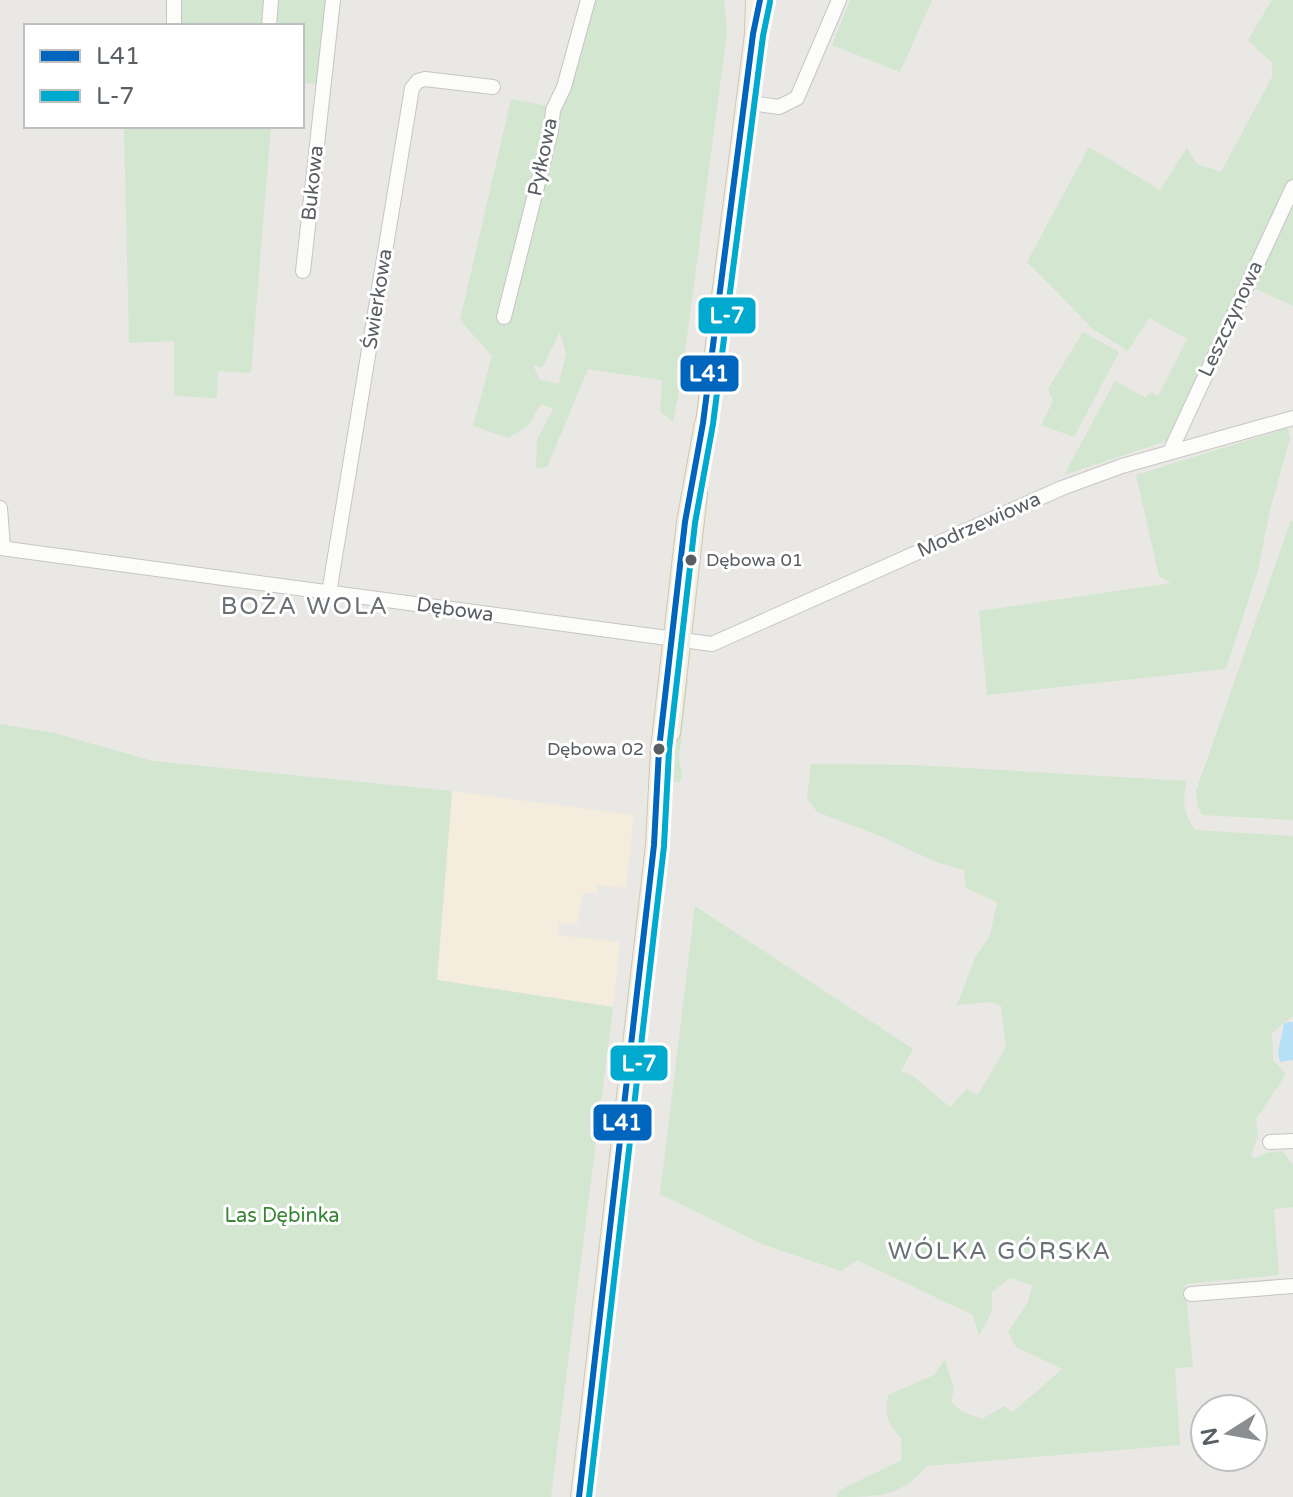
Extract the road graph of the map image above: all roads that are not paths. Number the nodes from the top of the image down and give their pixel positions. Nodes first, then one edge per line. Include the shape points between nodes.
1 (174, 0) edge
2 (271, 0) edge
3 (333, 0) edge
4 (588, 0) edge
5 (754, 0) edge
6 (760, 0) edge
7 (839, 0) edge
8 (174, 24) edge
9 (269, 24) edge
10 (753, 34) junction
11 (493, 87) dead end
12 (744, 102) junction
13 (1293, 187) edge
14 (303, 271) dead end
15 (504, 317) dead end
16 (1293, 418) edge
17 (1170, 452) junction
18 (0, 508) edge
19 (2, 548) edge
20 (329, 593) junction
21 (677, 640) junction
22 (1293, 1141) edge
23 (1270, 1142) dead end
24 (1293, 1286) edge
25 (1191, 1294) dead end
26 (579, 1497) edge

1 - 8 street
2 - 9 street
3 - 14 street, Bukowa
4 - 15 street, Pyłkowa via 553,110
5 - 10 main road
6 - 10 main road
7 - 12 street via 797,98 779,107
10 - 12 main road
11 - 20 street, Świerkowa via 425,79 412,88
12 - 21 main road via 703,423 688,498
13 - 17 street, Leszczynowa
16 - 17 street, Modrzewiowa
17 - 21 street, Modrzewiowa via 1062,488 712,644
18 - 19 street
19 - 20 street, Dębowa
20 - 21 street, Dębowa
21 - 26 main road via 655,789 654,837
22 - 23 street
24 - 25 street

